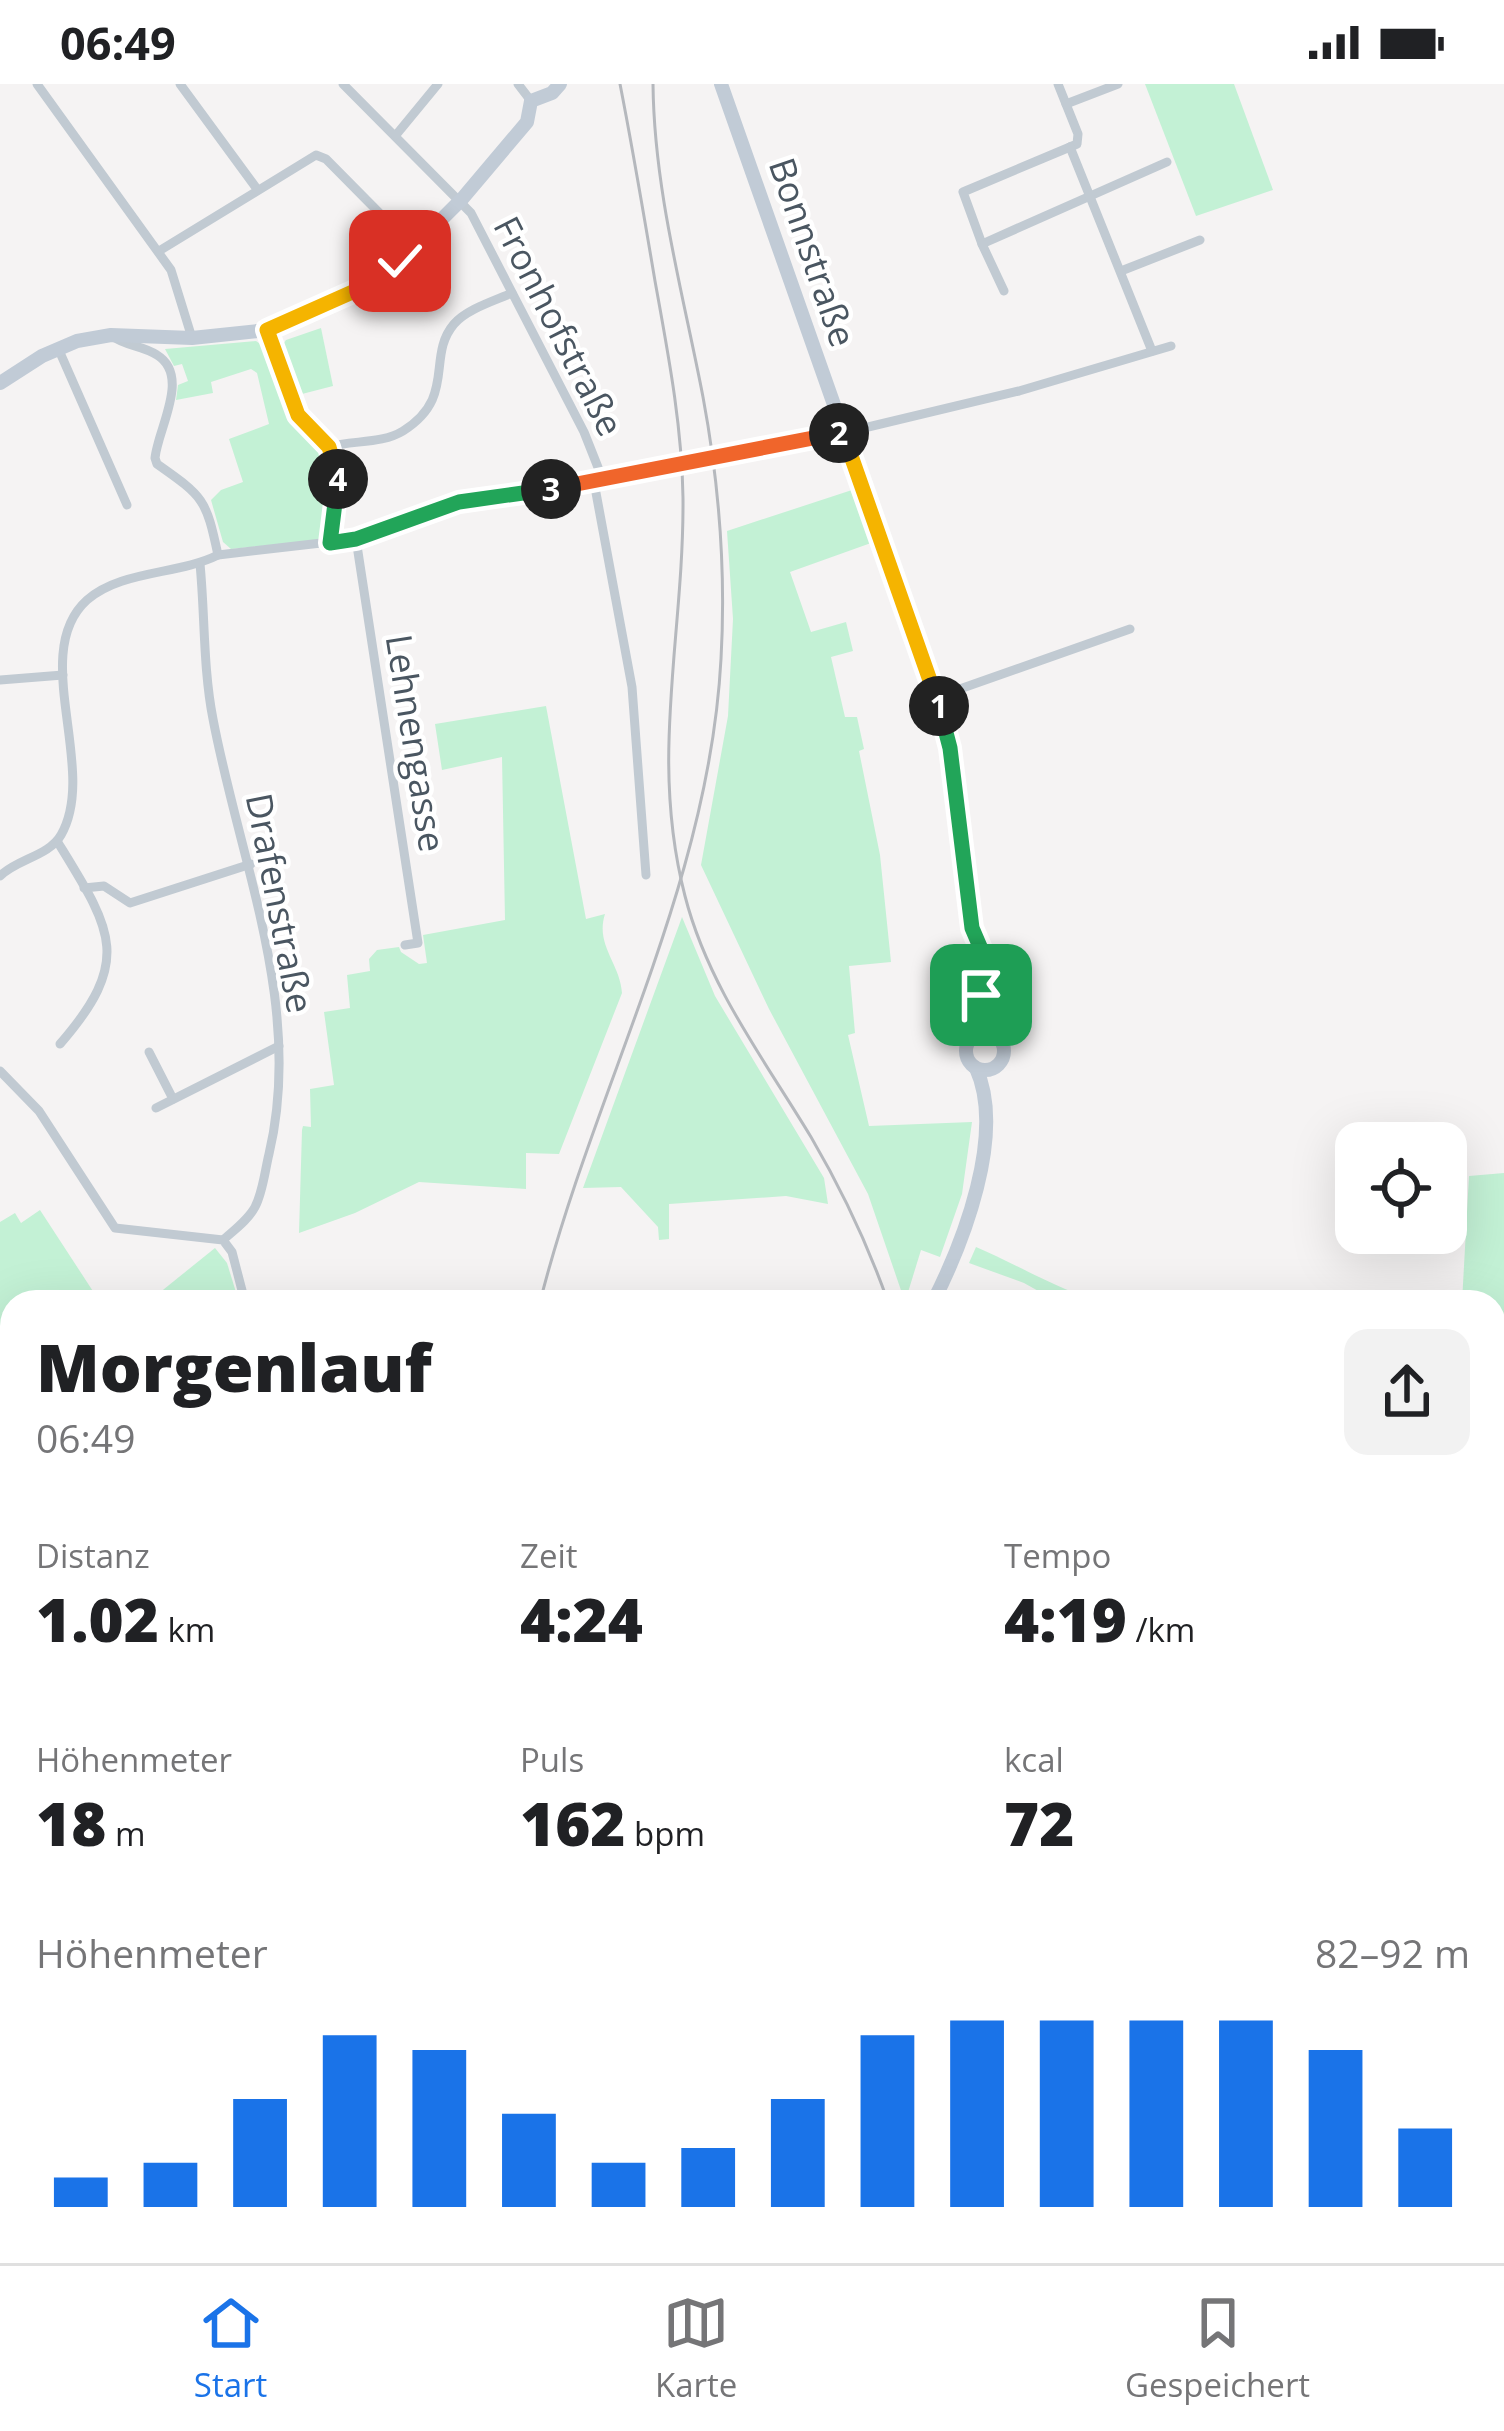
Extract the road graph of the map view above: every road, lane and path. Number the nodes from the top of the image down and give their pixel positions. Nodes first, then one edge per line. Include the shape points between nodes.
1 (38, 84) edge
2 (180, 84) edge
3 (344, 84) edge
4 (438, 84) edge
5 (518, 84) edge
6 (560, 84) edge
7 (721, 84) edge
8 (1058, 84) edge
9 (1118, 84) edge
10 (531, 101) junction
11 (1066, 104) junction
12 (396, 135) junction
13 (1070, 147) junction
14 (1167, 162) dead end
15 (257, 189) junction
16 (1090, 197) junction
17 (462, 200) junction
18 (1200, 240) dead end
19 (982, 244) junction
20 (414, 248) junction
21 (159, 251) junction
22 (1121, 271) junction
23 (1004, 291) dead end
24 (512, 293) junction
25 (267, 330) junction
26 (111, 335) junction
27 (192, 338) junction
28 (1172, 346) dead end
29 (58, 348) junction
30 (1152, 351) junction
31 (0, 383) edge
32 (843, 433) junction
33 (329, 447) junction
34 (598, 481) junction
35 (127, 506) dead end
36 (356, 539) junction
37 (330, 543) junction
38 (218, 555) junction
39 (200, 564) junction
40 (1130, 629) dead end
41 (63, 675) junction
42 (0, 680) edge
43 (937, 697) junction
44 (57, 842) junction
45 (251, 864) junction
46 (646, 875) dead end
47 (0, 876) edge
48 (84, 888) junction
49 (405, 944) dead end
50 (981, 995) junction
51 (992, 1033) junction
52 (972, 1036) junction
53 (60, 1043) dead end
54 (279, 1046) junction
55 (149, 1052) dead end
56 (995, 1067) junction
57 (976, 1068) junction
58 (0, 1071) edge
59 (983, 1094) junction
60 (173, 1099) junction
61 (156, 1108) dead end
62 (223, 1240) junction
63 (242, 1290) edge
64 (938, 1290) edge

1 - 21 street
2 - 15 street
3 - 12 street, Fronhofstraße
4 - 12 street
5 - 10 street
6 - 10 main road
7 - 32 main road, Bonnstraße
8 - 11 street
9 - 11 street
10 - 17 main road via 527,122
11 - 13 street via 1078,134
12 - 17 street, Fronhofstraße
13 - 16 street
13 - 19 street via 963,192
14 - 16 street
15 - 20 street via 320,155
15 - 21 street
16 - 19 street
16 - 22 street
17 - 20 main road
17 - 24 street, Fronhofstraße
18 - 22 street
19 - 23 street
20 - 25 main road via 357,290
21 - 27 street
22 - 30 street
24 - 33 street via 452,326 436,394 414,422 391,437
24 - 34 street, Fronhofstraße via 584,432
25 - 27 main road
25 - 33 street via 298,415
26 - 27 main road
26 - 29 main road
26 - 38 street via 168,365 171,398 155,458 199,494
28 - 30 street
29 - 31 main road
29 - 35 street
30 - 32 street
32 - 34 street
32 - 43 main road, Bonnstraße
33 - 37 street via 338,472
34 - 36 street via 459,502
34 - 46 street, Fronhofstraße via 632,687
36 - 37 street
36 - 49 street, Lehnengasse via 416,923 418,943
37 - 38 street
38 - 39 street
39 - 41 street via 90,598 71,621
39 - 45 street, Drafenstraße via 210,701
40 - 43 street
41 - 42 street
41 - 44 street via 72,769
43 - 50 main road, Bonnstraße via 981,949
44 - 47 street
44 - 48 street
45 - 48 street via 130,904 104,886
45 - 54 street, Drafenstraße
48 - 53 street via 104,928 107,974
50 - 51 main road, Bonnstraße
50 - 52 main road, Bonnstraße
51 - 52 main road
51 - 56 main road via 1004,1046
52 - 57 main road via 965,1052
54 - 60 street
54 - 62 street, Drafenstraße via 280,1099 258,1199
55 - 60 street
56 - 57 main road
56 - 59 main road
57 - 59 main road
58 - 62 street via 39,1111 115,1228
59 - 64 main road via 974,1199
60 - 61 street
62 - 63 street

